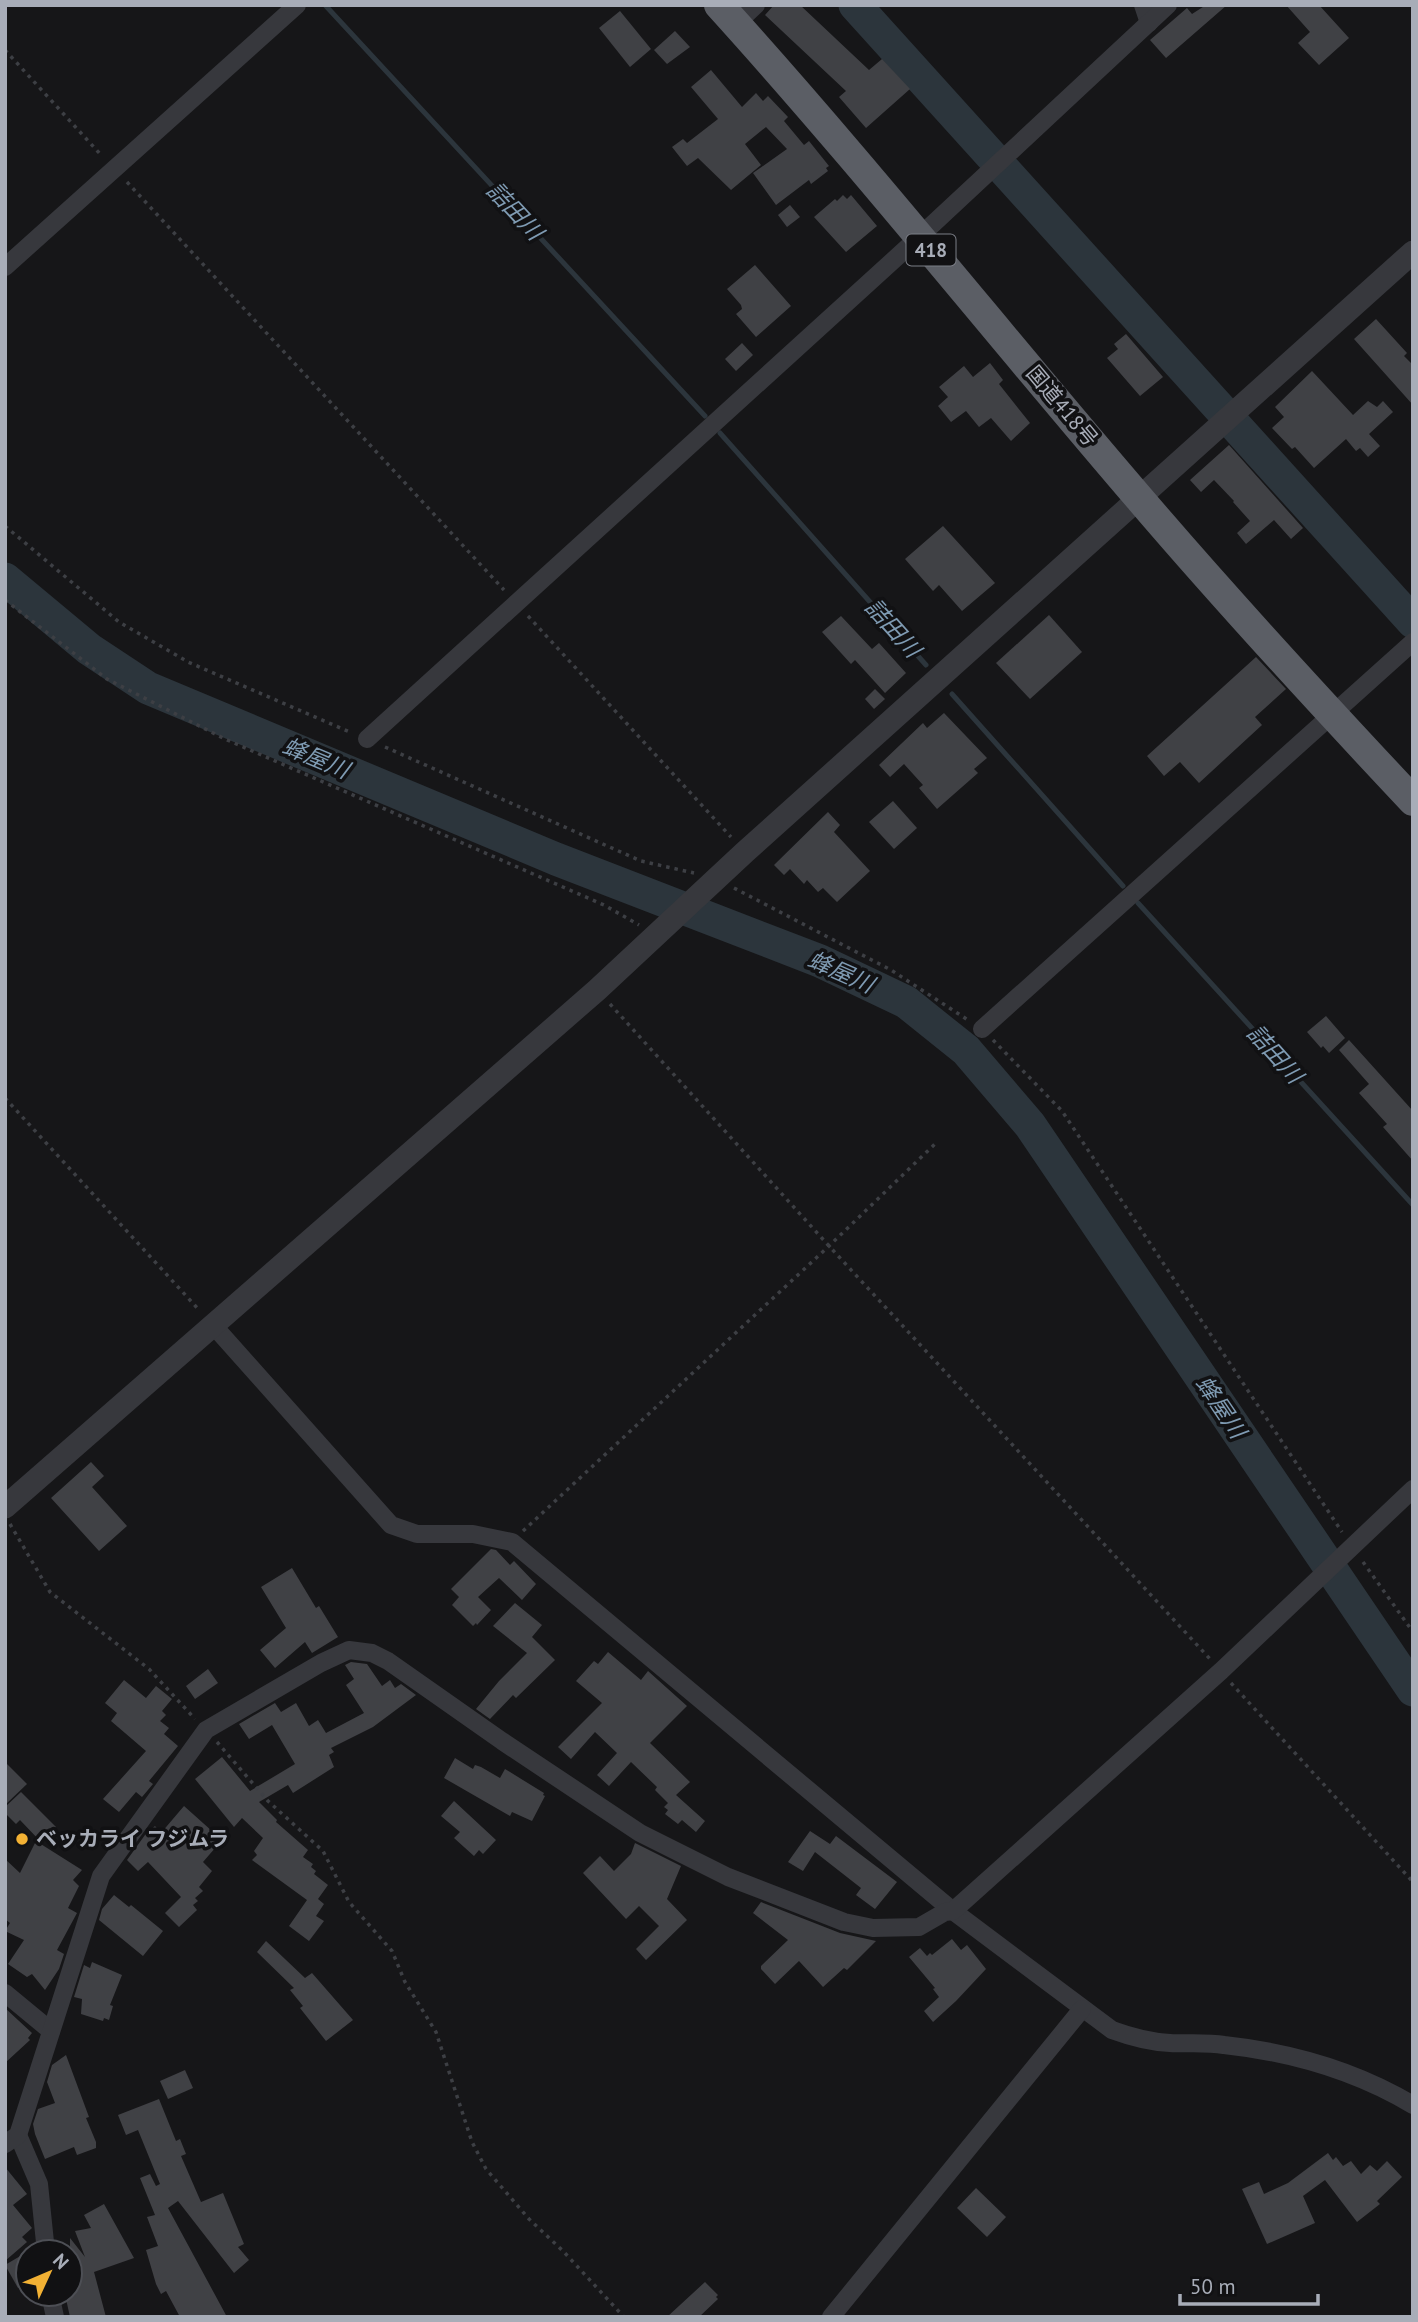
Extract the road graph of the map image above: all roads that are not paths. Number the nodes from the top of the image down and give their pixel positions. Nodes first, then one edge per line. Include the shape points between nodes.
1 (297, 5) edge
2 (1143, 5) edge
3 (1168, 5) edge
4 (737, 11) edge
5 (1149, 23) junction
6 (920, 236) junction
7 (1413, 253) edge
8 (5, 267) edge
9 (1139, 499) junction
10 (1413, 642) edge
11 (1333, 716) junction
12 (368, 739) road end
13 (1413, 801) edge
14 (982, 1029) road end
15 (213, 1325) junction
16 (1413, 1489) edge
17 (5, 1507) edge
18 (953, 1911) junction
19 (5, 1993) edge
20 (1082, 2009) junction
21 (51, 2031) junction
22 (1413, 2105) edge
23 (12, 2139) edge
24 (45, 2238) edge
25 (831, 2317) edge

1 - 8 street
2 - 5 street
3 - 5 street
4 - 6 highway, 国道418号 / 418
5 - 6 street
6 - 9 highway, 国道418号 / 418
6 - 12 street
7 - 9 street
9 - 11 highway, 国道418号 / 418
9 - 15 street via 597,990
10 - 11 street
11 - 13 highway, 国道418号 / 418
11 - 14 street
15 - 17 street
15 - 18 street via 391,1525 417,1534 473,1534 512,1542
16 - 18 street via 1221,1671
18 - 20 street
18 - 21 street via 919,1927 873,1928 818,1914 728,1877 639,1833 388,1661 349,1650 206,1730 101,1876
19 - 21 street
20 - 22 street via 1112,2030 1138,2039 1222,2044 1300,2058 1375,2085
20 - 25 street
21 - 23 street
23 - 24 street via 39,2184

